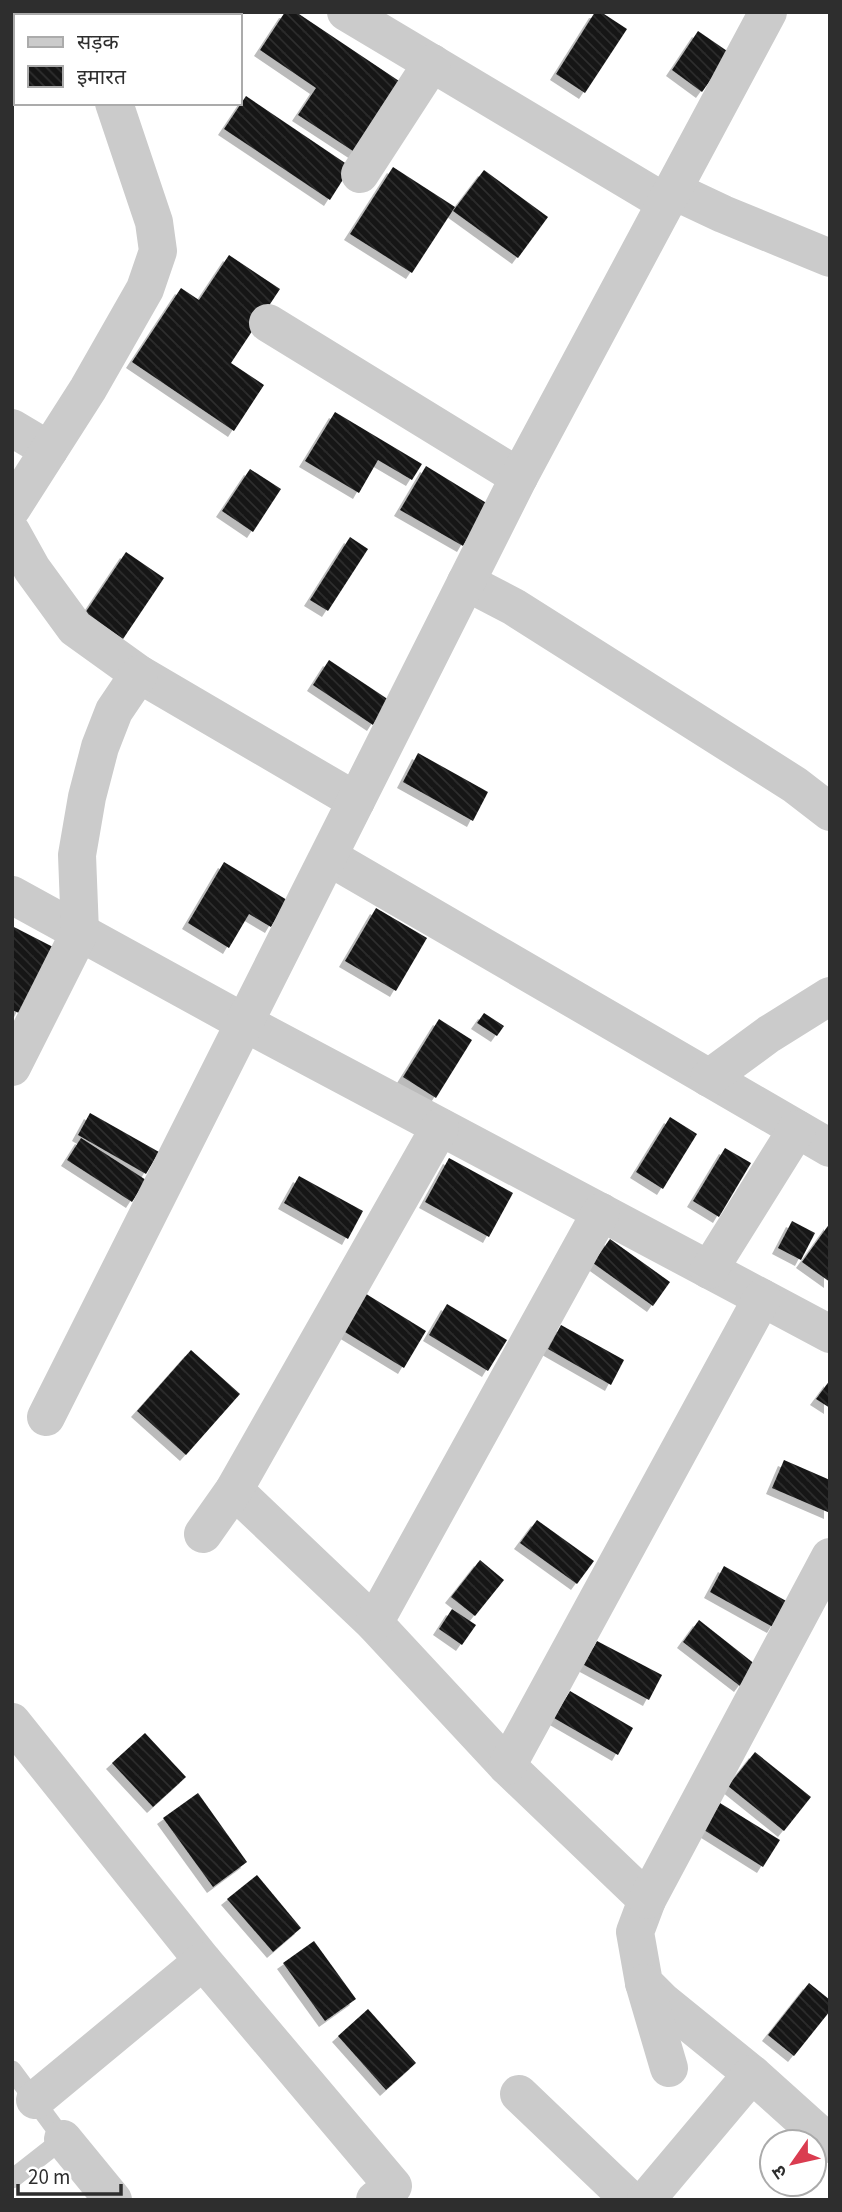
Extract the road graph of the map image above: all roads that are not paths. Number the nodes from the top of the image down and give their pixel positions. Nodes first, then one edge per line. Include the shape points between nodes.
1 (346, 12) edge
2 (759, 15) edge
3 (432, 63) junction
4 (115, 105) edge
5 (360, 174) dead end
6 (669, 196) junction
7 (830, 258) edge
8 (268, 323) dead end
9 (12, 428) edge
10 (49, 450) junction
11 (519, 477) junction
12 (12, 508) edge
13 (12, 533) edge
14 (466, 582) junction
15 (139, 674) junction
16 (356, 801) junction
17 (830, 812) edge
18 (328, 857) junction
19 (12, 895) edge
20 (80, 932) junction
21 (830, 996) edge
22 (245, 1023) junction
23 (12, 1067) edge
24 (709, 1078) junction
25 (440, 1127) junction
26 (814, 1138) edge
27 (601, 1212) junction
28 (709, 1269) junction
29 (762, 1298) junction
30 (830, 1334) edge
31 (47, 1417) dead end
32 (234, 1490) junction
33 (203, 1534) dead end
34 (830, 1557) edge
35 (374, 1623) junction
36 (12, 1722) edge
37 (508, 1766) junction
38 (647, 1900) junction
39 (203, 1961) junction
40 (644, 1983) junction
41 (669, 2068) dead end
42 (12, 2070) edge
43 (752, 2074) junction
44 (519, 2094) dead end
45 (35, 2100) junction
46 (63, 2139) junction
47 (830, 2144) edge
48 (12, 2179) edge
49 (114, 2200) edge
50 (375, 2200) edge
51 (630, 2200) edge
52 (646, 2200) edge

1 - 3 street
2 - 6 street
3 - 5 street
3 - 6 street
4 - 10 street via 154,222 158,251 145,289
6 - 7 street
6 - 11 street
8 - 11 street
9 - 10 street
10 - 12 street
11 - 14 street
13 - 15 street via 75,628
14 - 16 street
14 - 17 street via 514,607 784,777
15 - 16 street
15 - 20 street via 114,711 87,797 77,855
16 - 18 street
18 - 22 street
18 - 24 street
19 - 20 street
20 - 22 street
20 - 23 street
21 - 24 street
22 - 25 street
22 - 31 street
24 - 26 street
25 - 27 street
25 - 32 street
26 - 28 street
27 - 28 street
27 - 35 street
28 - 29 street
29 - 30 street
29 - 37 street
32 - 33 street
32 - 35 street
34 - 38 street
35 - 37 street
36 - 39 street
37 - 38 street
38 - 40 street via 635,1932
39 - 45 street
39 - 50 street via 393,2186
40 - 41 street
40 - 43 street
42 - 45 lane
43 - 47 street
43 - 52 street
44 - 51 street
45 - 46 lane
46 - 48 lane
46 - 49 street

